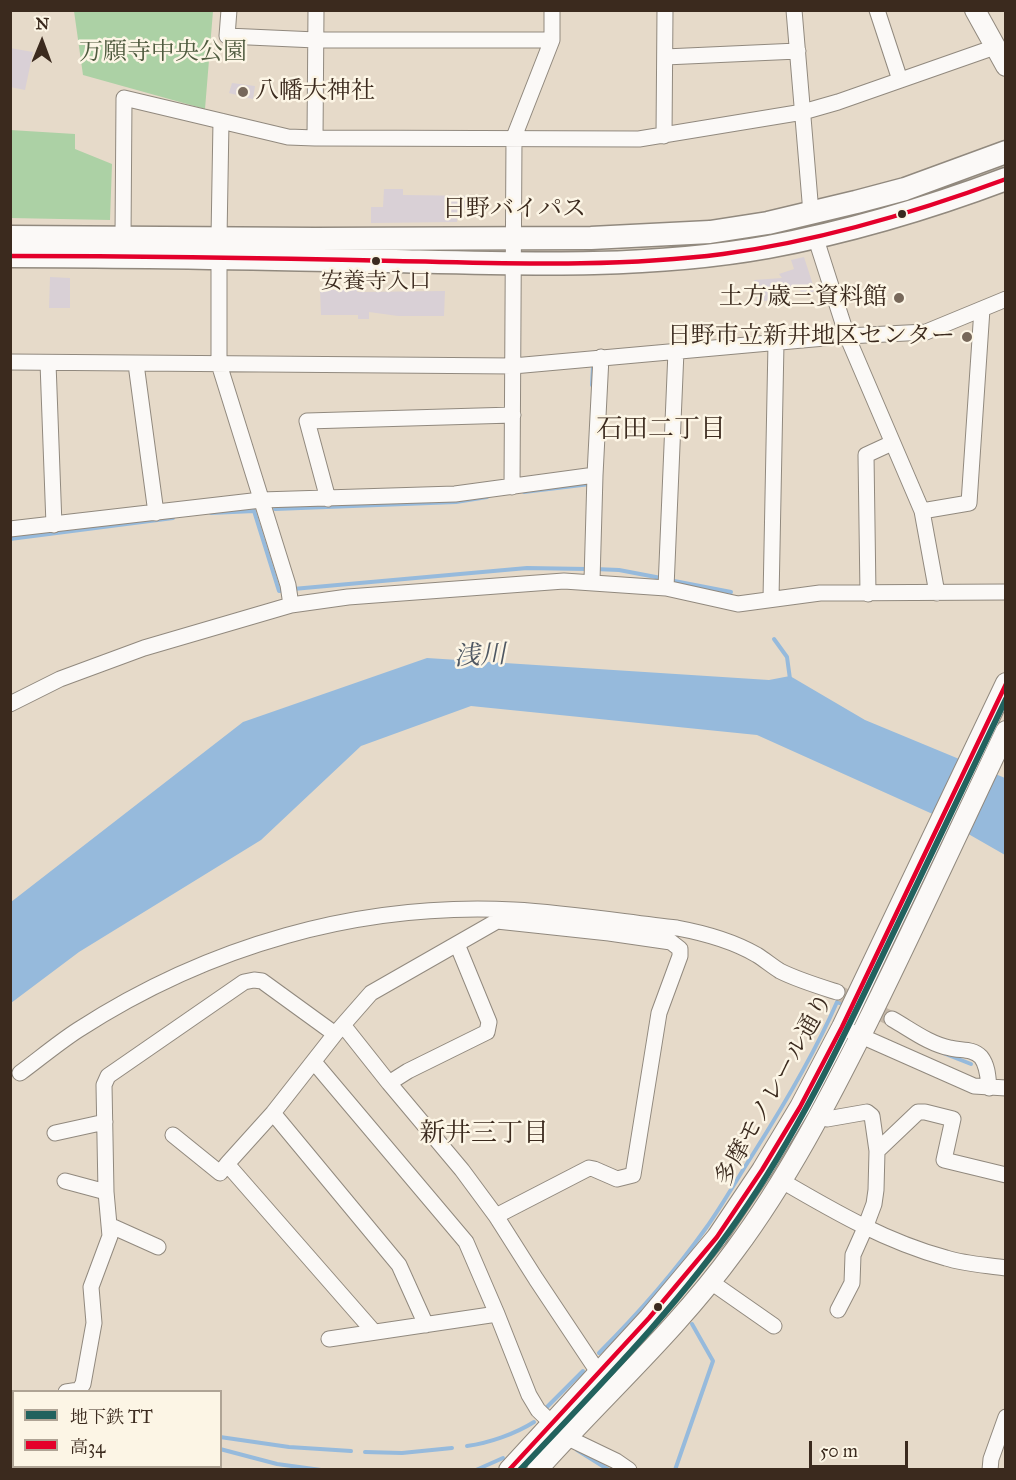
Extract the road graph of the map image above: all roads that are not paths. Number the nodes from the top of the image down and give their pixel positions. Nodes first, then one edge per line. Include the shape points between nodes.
1 (229, 10) edge
2 (316, 10) edge
3 (552, 10) edge
4 (665, 10) edge
5 (794, 10) edge
6 (877, 10) edge
7 (975, 10) edge
8 (316, 40) junction
9 (552, 40) junction
10 (995, 47) junction
11 (798, 51) junction
12 (665, 57) junction
13 (1005, 66) edge
14 (900, 80) junction
15 (803, 111) junction
16 (220, 121) junction
17 (664, 136) junction
18 (514, 137) junction
19 (315, 138) junction
20 (1005, 152) edge
21 (1005, 179) edge
22 (811, 213) junction
23 (815, 236) junction
24 (10, 237) edge
25 (123, 237) junction
26 (512, 238) junction
27 (219, 248) junction
28 (10, 256) edge
29 (513, 264) junction
30 (1005, 299) edge
31 (982, 309) junction
32 (847, 336) junction
33 (776, 342) junction
34 (676, 351) junction
35 (601, 357) junction
36 (10, 362) edge
37 (48, 363) junction
38 (136, 364) junction
39 (219, 364) junction
40 (513, 366) junction
41 (513, 415) junction
42 (892, 443) junction
43 (595, 475) junction
44 (512, 487) junction
45 (328, 499) junction
46 (261, 500) junction
47 (922, 511) junction
48 (156, 513) junction
49 (54, 525) junction
50 (10, 529) edge
51 (593, 573) junction
52 (667, 581) junction
53 (1005, 592) edge
54 (937, 593) junction
55 (868, 594) junction
56 (290, 596) junction
57 (771, 599) junction
58 (1005, 683) edge
59 (10, 704) edge
60 (996, 715) edge
61 (1005, 731) edge
62 (514, 910) junction
63 (497, 921) junction
64 (457, 944) junction
65 (837, 992) tunnel mouth
66 (892, 1019) tunnel mouth
67 (842, 1027) junction
68 (339, 1029) junction
69 (860, 1036) junction
70 (314, 1062) junction
71 (20, 1073) dead end
72 (389, 1083) junction
73 (989, 1088) junction
74 (1005, 1088) edge
75 (273, 1113) junction
76 (819, 1115) junction
77 (105, 1122) junction
78 (55, 1133) dead end
79 (173, 1135) dead end
80 (877, 1151) junction
81 (227, 1164) junction
82 (1005, 1175) edge
83 (66, 1181) dead end
84 (782, 1181) junction
85 (106, 1192) junction
86 (496, 1216) junction
87 (109, 1225) junction
88 (865, 1228) junction
89 (158, 1247) dead end
90 (1005, 1268) edge
91 (711, 1282) junction
92 (838, 1310) dead end
93 (497, 1314) junction
94 (426, 1325) junction
95 (774, 1326) dead end
96 (374, 1332) junction
97 (329, 1339) dead end
98 (598, 1372) junction
99 (75, 1390) edge
100 (1005, 1418) edge
101 (551, 1424) junction
102 (566, 1437) junction
103 (509, 1470) edge
104 (537, 1470) edge
105 (630, 1470) edge
106 (990, 1470) edge

1 - 8 street via 227,36
2 - 8 street
3 - 9 street
4 - 12 street
5 - 11 street
6 - 14 street
7 - 10 main road
8 - 9 street
8 - 19 street
9 - 18 street
10 - 13 main road
10 - 14 street
11 - 12 street
11 - 15 street
12 - 17 street
14 - 15 street
15 - 17 street
15 - 22 street
16 - 19 street via 288,137
16 - 25 street via 124,98
16 - 27 street
17 - 18 street
18 - 19 street
18 - 26 street
20 - 22 highway, 日野バイパス via 904,189
21 - 23 highway, 日野バイパス via 933,205
22 - 26 highway, 日野バイパス via 710,232
23 - 29 highway, 日野バイパス via 767,247 676,258
23 - 32 street
24 - 25 highway, 日野バイパス
25 - 27 highway, 日野バイパス
26 - 27 highway, 日野バイパス
26 - 29 street
27 - 28 highway, 日野バイパス
27 - 29 highway, 日野バイパス
27 - 39 street
29 - 40 street
30 - 31 street
31 - 32 street via 926,332
31 - 47 street via 969,503
32 - 33 street
32 - 42 street
33 - 34 street
33 - 57 street
34 - 35 street
34 - 52 street
35 - 40 street
35 - 43 street
36 - 37 street
37 - 38 street
37 - 49 street
38 - 39 street
38 - 48 street
39 - 40 street
39 - 46 street
40 - 41 street
41 - 44 street
41 - 45 street via 307,421
42 - 47 street
42 - 55 street via 866,455
43 - 44 street
43 - 51 street
44 - 45 street via 455,494
45 - 46 street
46 - 48 street
46 - 56 street
47 - 54 street
48 - 49 street
49 - 50 street
51 - 52 street
51 - 56 street via 541,582 348,597
52 - 57 street via 738,604
53 - 54 street
54 - 55 street
55 - 57 street
56 - 59 street via 100,663
58 - 60 main road, 多摩モノレール通り
60 - 67 main road, 多摩モノレール通り
61 - 69 main road, 多摩モノレール通り
62 - 63 street
62 - 65 street via 695,932 735,945 778,970
62 - 71 street via 410,912 346,921 261,942 198,966 118,1006
63 - 64 street
63 - 86 street via 671,942 680,950 680,956 659,1013 633,1175 617,1179 589,1168
64 - 68 street via 371,993
64 - 72 street via 489,1022 487,1032
66 - 73 street via 934,1042 972,1051 985,1066
67 - 69 street
67 - 98 main road, 多摩モノレール通り via 800,1107 722,1229 649,1318
68 - 70 street
68 - 72 street
68 - 77 street via 262,981 244,982 108,1076 104,1084
69 - 73 street via 974,1086
69 - 76 main road, 多摩モノレール通り
70 - 75 street
70 - 93 street via 466,1242
72 - 86 street
73 - 74 street
75 - 81 street
75 - 94 street via 399,1265
76 - 80 street via 827,1119 867,1112 872,1116
76 - 84 main road, 多摩モノレール通り
77 - 78 street
77 - 85 street
79 - 81 street via 220,1173
80 - 82 street via 918,1112 925,1112 953,1119 944,1161
80 - 88 street via 874,1204
81 - 96 street
83 - 85 street
84 - 88 street
84 - 91 main road, 多摩モノレール通り
85 - 87 street
86 - 98 street
87 - 89 street
87 - 99 street via 110,1236 91,1287 94,1323 83,1384
88 - 90 street via 948,1259
88 - 92 street via 853,1255 852,1283
91 - 95 street
91 - 102 main road, 多摩モノレール通り via 665,1336
93 - 94 street
93 - 101 street via 529,1395
94 - 96 street
96 - 97 street
98 - 101 main road, 多摩モノレール通り
100 - 106 street
101 - 102 street
101 - 103 main road, 多摩モノレール通り
102 - 104 main road, 多摩モノレール通り
102 - 105 street

